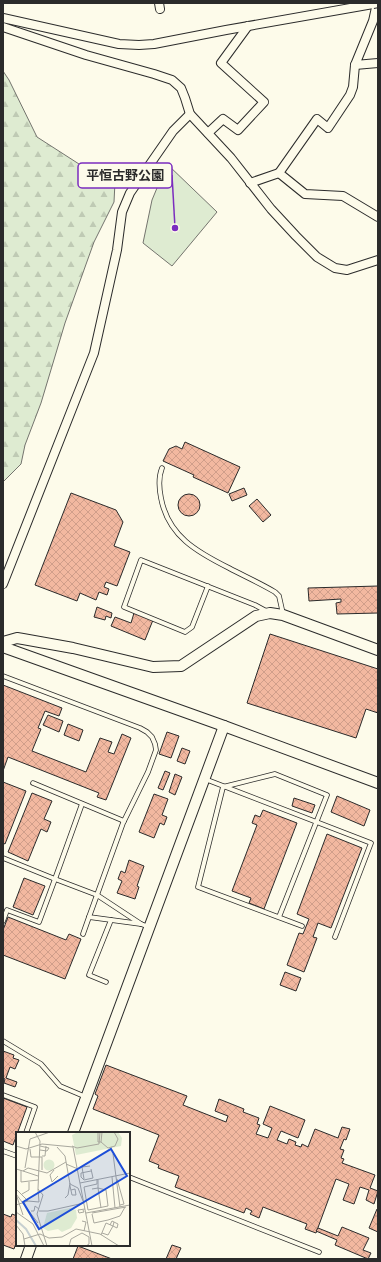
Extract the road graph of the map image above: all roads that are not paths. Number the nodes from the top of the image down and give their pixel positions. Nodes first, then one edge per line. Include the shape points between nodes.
1 (376, 3) edge
2 (3, 18) edge
3 (248, 26) junction
4 (3, 27) edge
5 (378, 63) edge
6 (355, 65) junction
7 (190, 114) junction
8 (208, 133) junction
9 (279, 173) junction
10 (250, 183) junction
11 (378, 217) edge
12 (378, 260) edge
13 (162, 468) dead end
14 (3, 584) edge
15 (208, 586) junction
16 (270, 613) junction
17 (283, 614) junction
18 (3, 642) edge
19 (3, 647) edge
20 (378, 650) edge
21 (3, 676) edge
22 (224, 726) junction
23 (205, 779) junction
24 (33, 783) dead end
25 (378, 783) edge
26 (224, 787) junction
27 (82, 804) junction
28 (124, 821) junction
29 (316, 822) junction
30 (3, 858) edge
31 (55, 879) junction
32 (97, 895) junction
33 (89, 917) junction
34 (279, 917) junction
35 (111, 920) junction
36 (3, 921) edge
37 (146, 925) junction
38 (302, 926) dead end
39 (83, 934) dead end
40 (335, 937) dead end
41 (106, 982) dead end
42 (3, 1041) edge
43 (3, 1095) edge
44 (86, 1097) junction
45 (26, 1132) edge
46 (73, 1132) edge
47 (3, 1151) edge
48 (16, 1156) edge
49 (130, 1177) edge
50 (31, 1246) edge
51 (319, 1252) dead end
52 (26, 1259) edge

1 - 3 street
1 - 6 street via 373,21
2 - 3 street via 119,44 139,45
3 - 8 street via 221,63 264,102 238,130 223,119
4 - 7 street via 172,80 181,88
5 - 6 street
6 - 9 street via 350,94 328,128 317,119
7 - 8 street
7 - 14 street via 173,131 130,193 122,212 94,354
8 - 10 street
9 - 10 street
9 - 11 street via 305,194 343,196
10 - 12 street via 296,236 328,264 347,270
13 - 17 lane via 159,488 163,507 173,528 186,543 202,554 275,592 280,596
15 - 15 lane via 141,560 124,607 185,632 192,626
15 - 16 lane
16 - 17 street
16 - 18 street via 256,616 181,666 153,668 72,648 17,638
17 - 20 street
19 - 22 street
21 - 28 lane via 148,732 156,750
22 - 23 street
22 - 25 street
23 - 26 lane
23 - 37 street
24 - 27 lane
26 - 29 lane
26 - 29 lane via 275,774 327,795
26 - 34 lane via 198,887
27 - 28 lane
27 - 31 lane
28 - 32 lane
29 - 34 lane
29 - 40 lane via 371,843
30 - 31 lane
31 - 32 lane
31 - 36 lane via 39,922 7,910
32 - 33 lane
32 - 37 lane
33 - 35 lane
33 - 39 lane
34 - 38 lane
35 - 37 lane
35 - 41 lane via 89,975
37 - 44 street
42 - 44 lane via 41,1064 60,1086
43 - 45 lane via 35,1107
44 - 46 street
47 - 48 lane
49 - 51 lane
50 - 52 street

